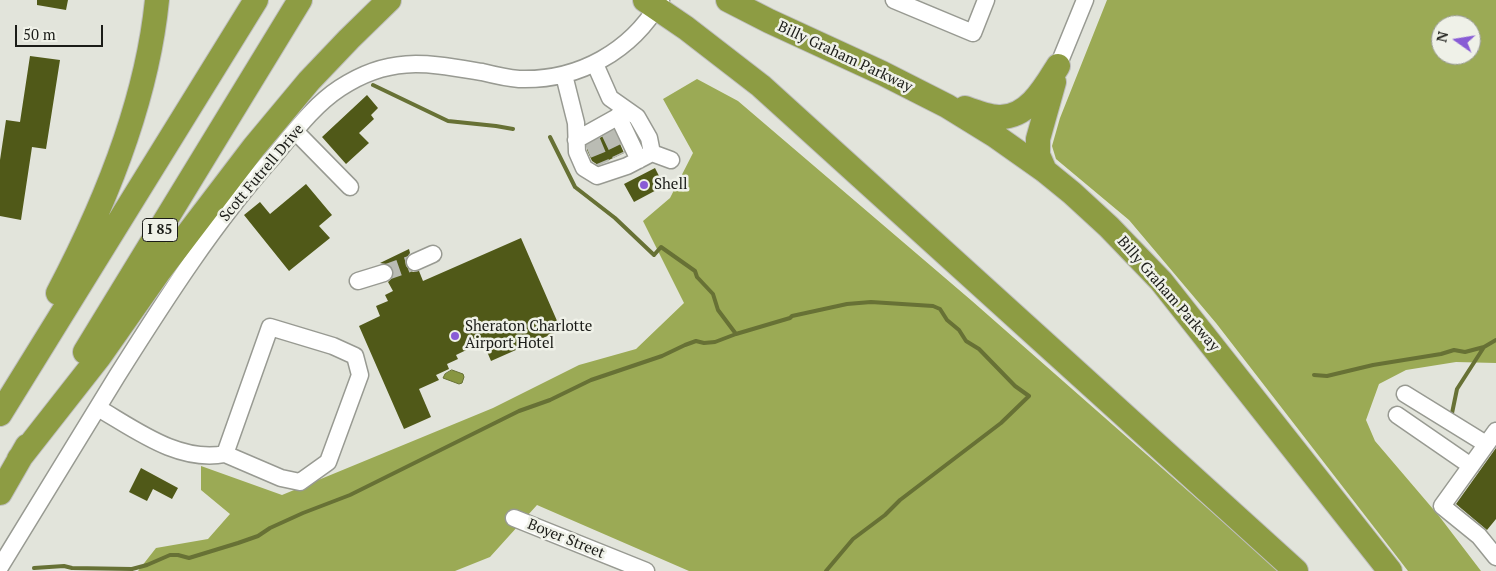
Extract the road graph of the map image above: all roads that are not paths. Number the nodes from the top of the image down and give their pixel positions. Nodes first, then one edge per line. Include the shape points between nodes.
1 (157, 0) edge
2 (256, 0) edge
3 (300, 0) edge
4 (389, 0) edge
5 (728, 0) edge
6 (894, 0) edge
7 (986, 0) edge
8 (1085, 0) edge
9 (654, 3) edge
10 (595, 64) junction
11 (1058, 66) junction
12 (564, 74) junction
13 (916, 90) junction
14 (615, 121) junction
15 (295, 131) junction
16 (586, 138) junction
17 (634, 159) junction
18 (671, 160) dead end
19 (1045, 171) junction
20 (350, 187) dead end
21 (433, 254) dead end
22 (415, 262) tunnel mouth
23 (384, 273) tunnel mouth
24 (358, 281) dead end
25 (1406, 394) dead end
26 (0, 403) edge
27 (98, 408) junction
28 (0, 414) edge
29 (1397, 414) dead end
30 (1496, 431) edge
31 (1486, 444) junction
32 (225, 454) junction
33 (19, 459) junction
34 (1471, 466) junction
35 (0, 492) edge
36 (514, 518) dead end
37 (1496, 556) edge
38 (0, 566) edge
39 (646, 571) edge
40 (1296, 571) edge
41 (1390, 571) edge

1 - 26 highway via 144,77 111,176 79,254
2 - 28 highway, I 85
3 - 33 highway, I 85
4 - 33 highway via 309,81 254,146 99,357
5 - 13 highway, Billy Graham Parkway
6 - 7 street via 973,33
8 - 11 street
9 - 10 street, Scott Futrell Drive via 639,30 625,44
9 - 40 highway via 761,86
10 - 12 street, Scott Futrell Drive
10 - 14 street via 610,98
11 - 13 highway via 1041,94 1019,113 999,117
11 - 19 highway via 1038,139 1038,155
12 - 15 street, Scott Futrell Drive via 518,79 435,64 393,65 377,69 338,89
12 - 16 street via 576,123
13 - 19 highway, Billy Graham Parkway via 994,135
14 - 16 street
14 - 17 street
15 - 20 street
15 - 27 street, Scott Futrell Drive via 207,240
16 - 17 street via 577,152 584,168 597,176 604,168
17 - 18 street
19 - 41 highway, Billy Graham Parkway via 1109,227 1161,281
21 - 22 street
23 - 24 street
25 - 31 street
27 - 32 street via 180,452 212,456
27 - 38 street, Scott Futrell Drive
29 - 34 street
30 - 31 street
31 - 34 street
32 - 32 street via 281,478 300,482 328,462 360,375 355,356 270,327
33 - 35 highway, I 85
34 - 37 street via 1442,506 1479,536
36 - 39 street, Boyer Street

